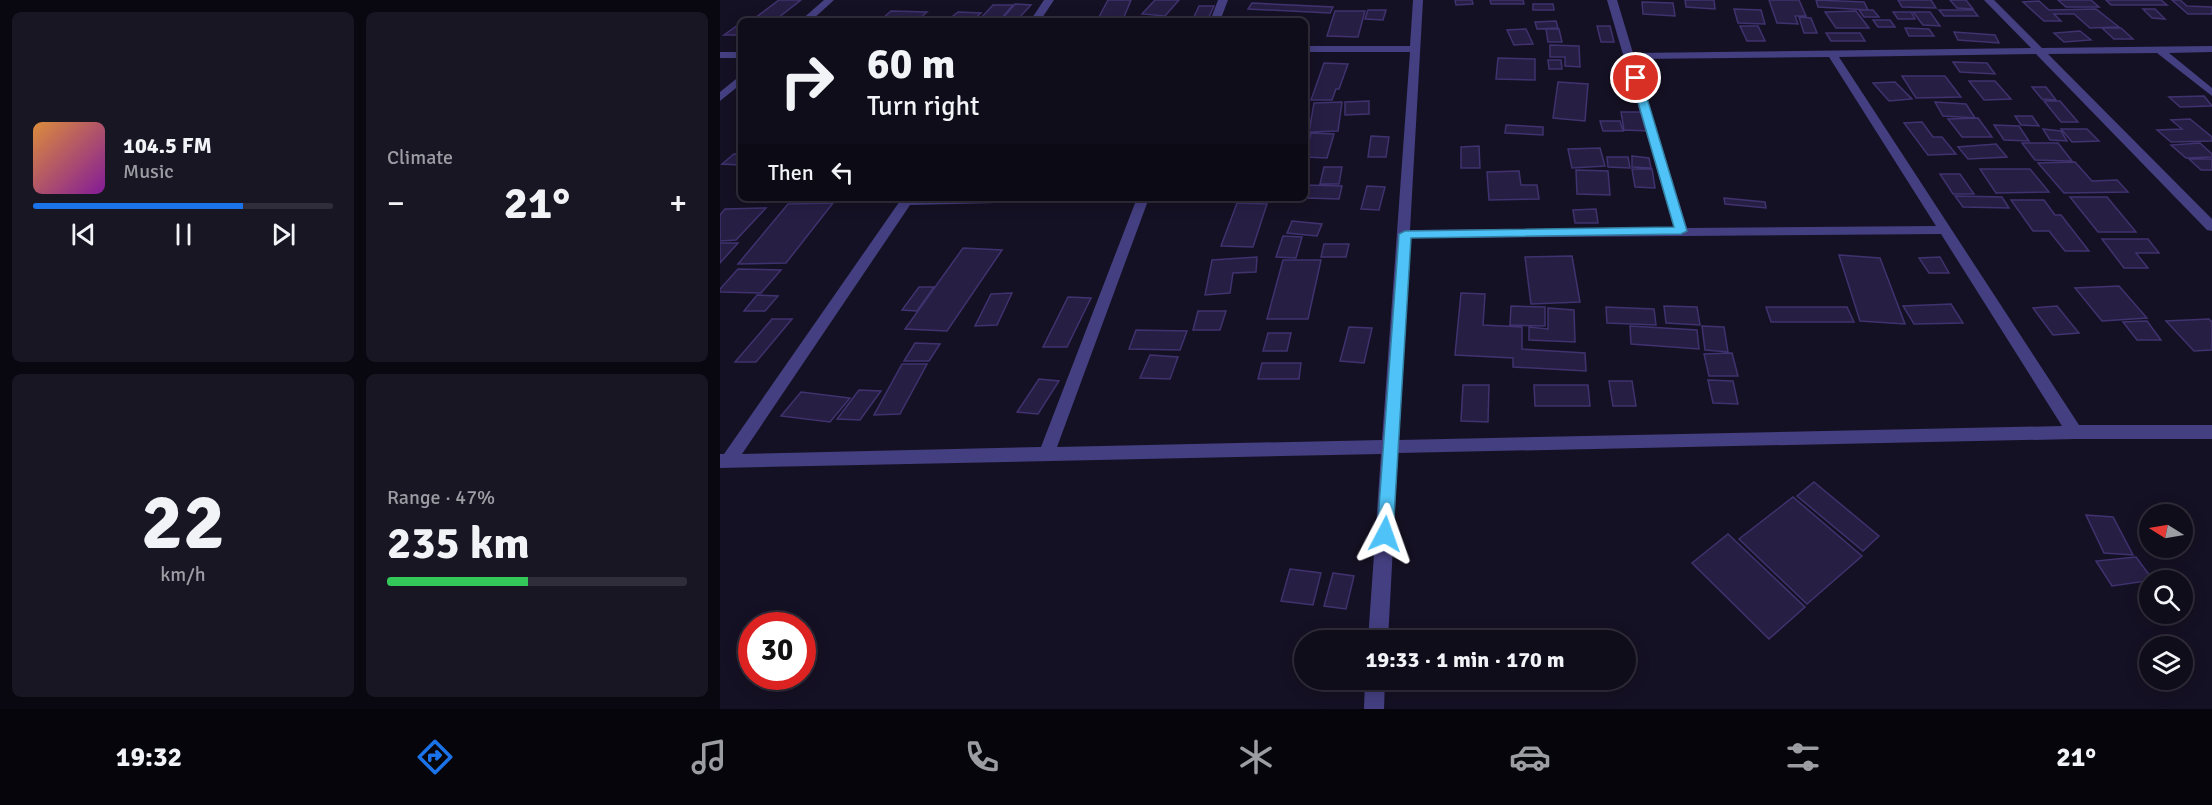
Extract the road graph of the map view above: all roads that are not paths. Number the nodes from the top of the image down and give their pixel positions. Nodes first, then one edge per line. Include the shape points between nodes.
1 (829, 0) edge
2 (1049, 0) edge
3 (1223, 0) edge
4 (1418, 0) edge
5 (1612, 0) edge
6 (1989, 0) edge
7 (808, 18) edge
8 (1037, 18) edge
9 (1216, 18) edge
10 (1308, 49) edge
11 (1415, 49) junction
12 (2212, 49) edge
13 (2160, 50) junction
14 (2038, 51) junction
15 (1832, 54) junction
16 (720, 55) edge
17 (738, 55) edge
18 (1630, 56) junction
19 (738, 81) edge
20 (2212, 93) edge
21 (720, 98) edge
22 (906, 201) edge
23 (1142, 201) edge
24 (2212, 226) edge
25 (1945, 230) junction
26 (1681, 231) junction
27 (1405, 234) junction
28 (2075, 432) junction
29 (2212, 432) edge
30 (1391, 448) junction
31 (1047, 452) junction
32 (724, 461) edge
33 (1379, 630) edge
34 (1375, 690) edge
35 (1374, 709) edge

1 - 7 street
2 - 8 street
3 - 9 street
4 - 11 street
5 - 18 street
6 - 14 street
10 - 11 street
11 - 27 street
12 - 13 street
13 - 14 street
13 - 20 street
14 - 15 street
14 - 24 street
15 - 18 street
15 - 25 street
16 - 17 street
18 - 26 street
19 - 21 street
22 - 32 street
23 - 31 street
25 - 26 street
25 - 28 street
26 - 27 street
27 - 30 street
28 - 29 street
28 - 30 street
30 - 31 street
30 - 33 street
31 - 32 street
34 - 35 street

